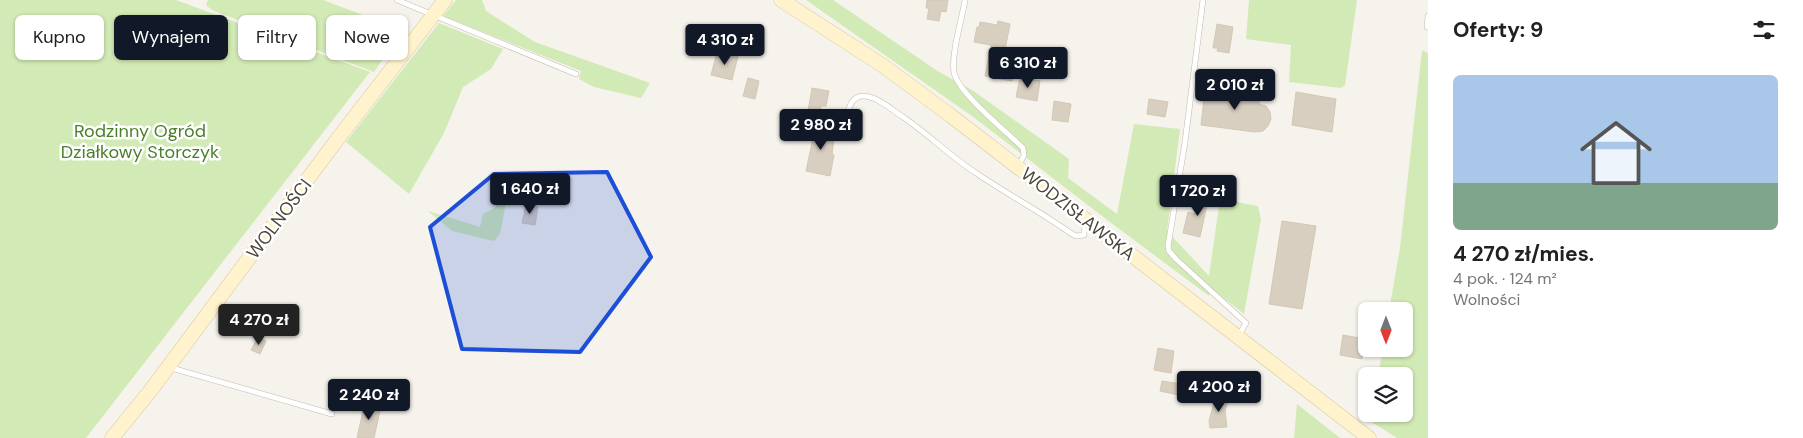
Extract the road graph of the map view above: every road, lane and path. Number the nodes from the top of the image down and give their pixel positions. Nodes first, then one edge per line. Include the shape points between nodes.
1 (397, 0) edge
2 (445, 0) edge
3 (781, 0) edge
4 (965, 0) edge
5 (1203, 0) edge
6 (433, 16) junction
7 (1428, 16) edge
8 (1427, 27) edge
9 (576, 74) dead end
10 (846, 121) dead end
11 (1017, 167) junction
12 (1093, 225) junction
13 (1237, 337) junction
14 (168, 367) junction
15 (332, 414) dead end
16 (112, 438) edge
17 (1369, 438) edge

1 - 6 lane
2 - 6 main road, WOLNOŚCI
3 - 11 main road, WODZISŁAWSKA via 882,65
4 - 11 lane via 954,63 956,79 1023,148 1024,154
5 - 13 lane via 1168,246 1176,259 1246,322
6 - 9 lane
6 - 14 main road, WOLNOŚCI
7 - 8 lane
10 - 12 lane via 853,100 858,96 870,97 916,126 976,173 1072,234 1084,235 1084,230
11 - 12 main road, WODZISŁAWSKA
12 - 13 main road, WODZISŁAWSKA
13 - 17 main road, WODZISŁAWSKA
14 - 15 lane
14 - 16 main road, WOLNOŚCI

